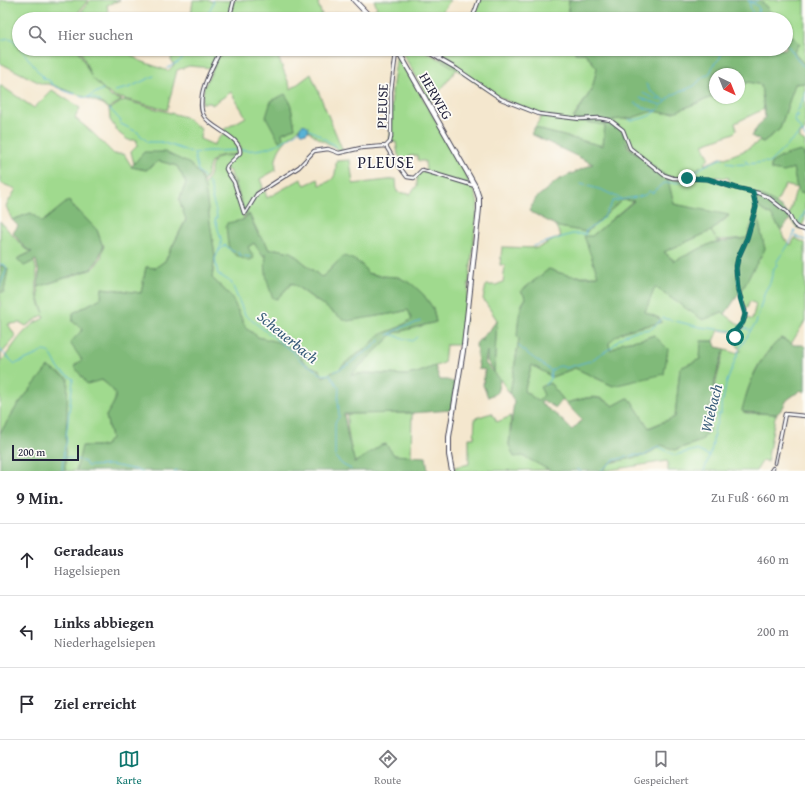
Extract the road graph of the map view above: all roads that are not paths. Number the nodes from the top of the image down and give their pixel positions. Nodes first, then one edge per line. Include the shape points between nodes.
1 (234, 0) edge
2 (354, 0) edge
3 (479, 0) edge
4 (231, 12) edge
5 (365, 12) edge
6 (475, 12) edge
7 (219, 56) edge
8 (396, 56) edge
9 (400, 56) edge
10 (434, 56) edge
11 (441, 56) edge
12 (439, 59) junction
13 (386, 146) junction
14 (475, 186) junction
15 (753, 192) junction
16 (805, 230) edge
17 (736, 340) dead end
18 (805, 416) edge
19 (775, 463) dead end
20 (452, 471) edge

1 - 4 street
2 - 5 main road
3 - 6 street
7 - 13 street via 203,87 201,109 205,118 239,146 239,154 226,169 234,182 245,213 257,194 299,167 314,151 328,149 339,153
8 - 13 street, PLEUSE via 391,91 391,137
9 - 14 main road, HERWEG
10 - 12 street
11 - 12 street
12 - 15 street via 498,98 539,114 610,120 623,130 630,148 669,178 708,179
13 - 14 street, PLEUSE via 407,177 414,178 422,170
14 - 20 main road, HERWEG via 479,209 464,345 449,438
15 - 16 street via 771,200 787,212 797,228
15 - 17 street via 756,207 736,267 738,290 745,314 743,322 735,332
18 - 19 street via 785,414

